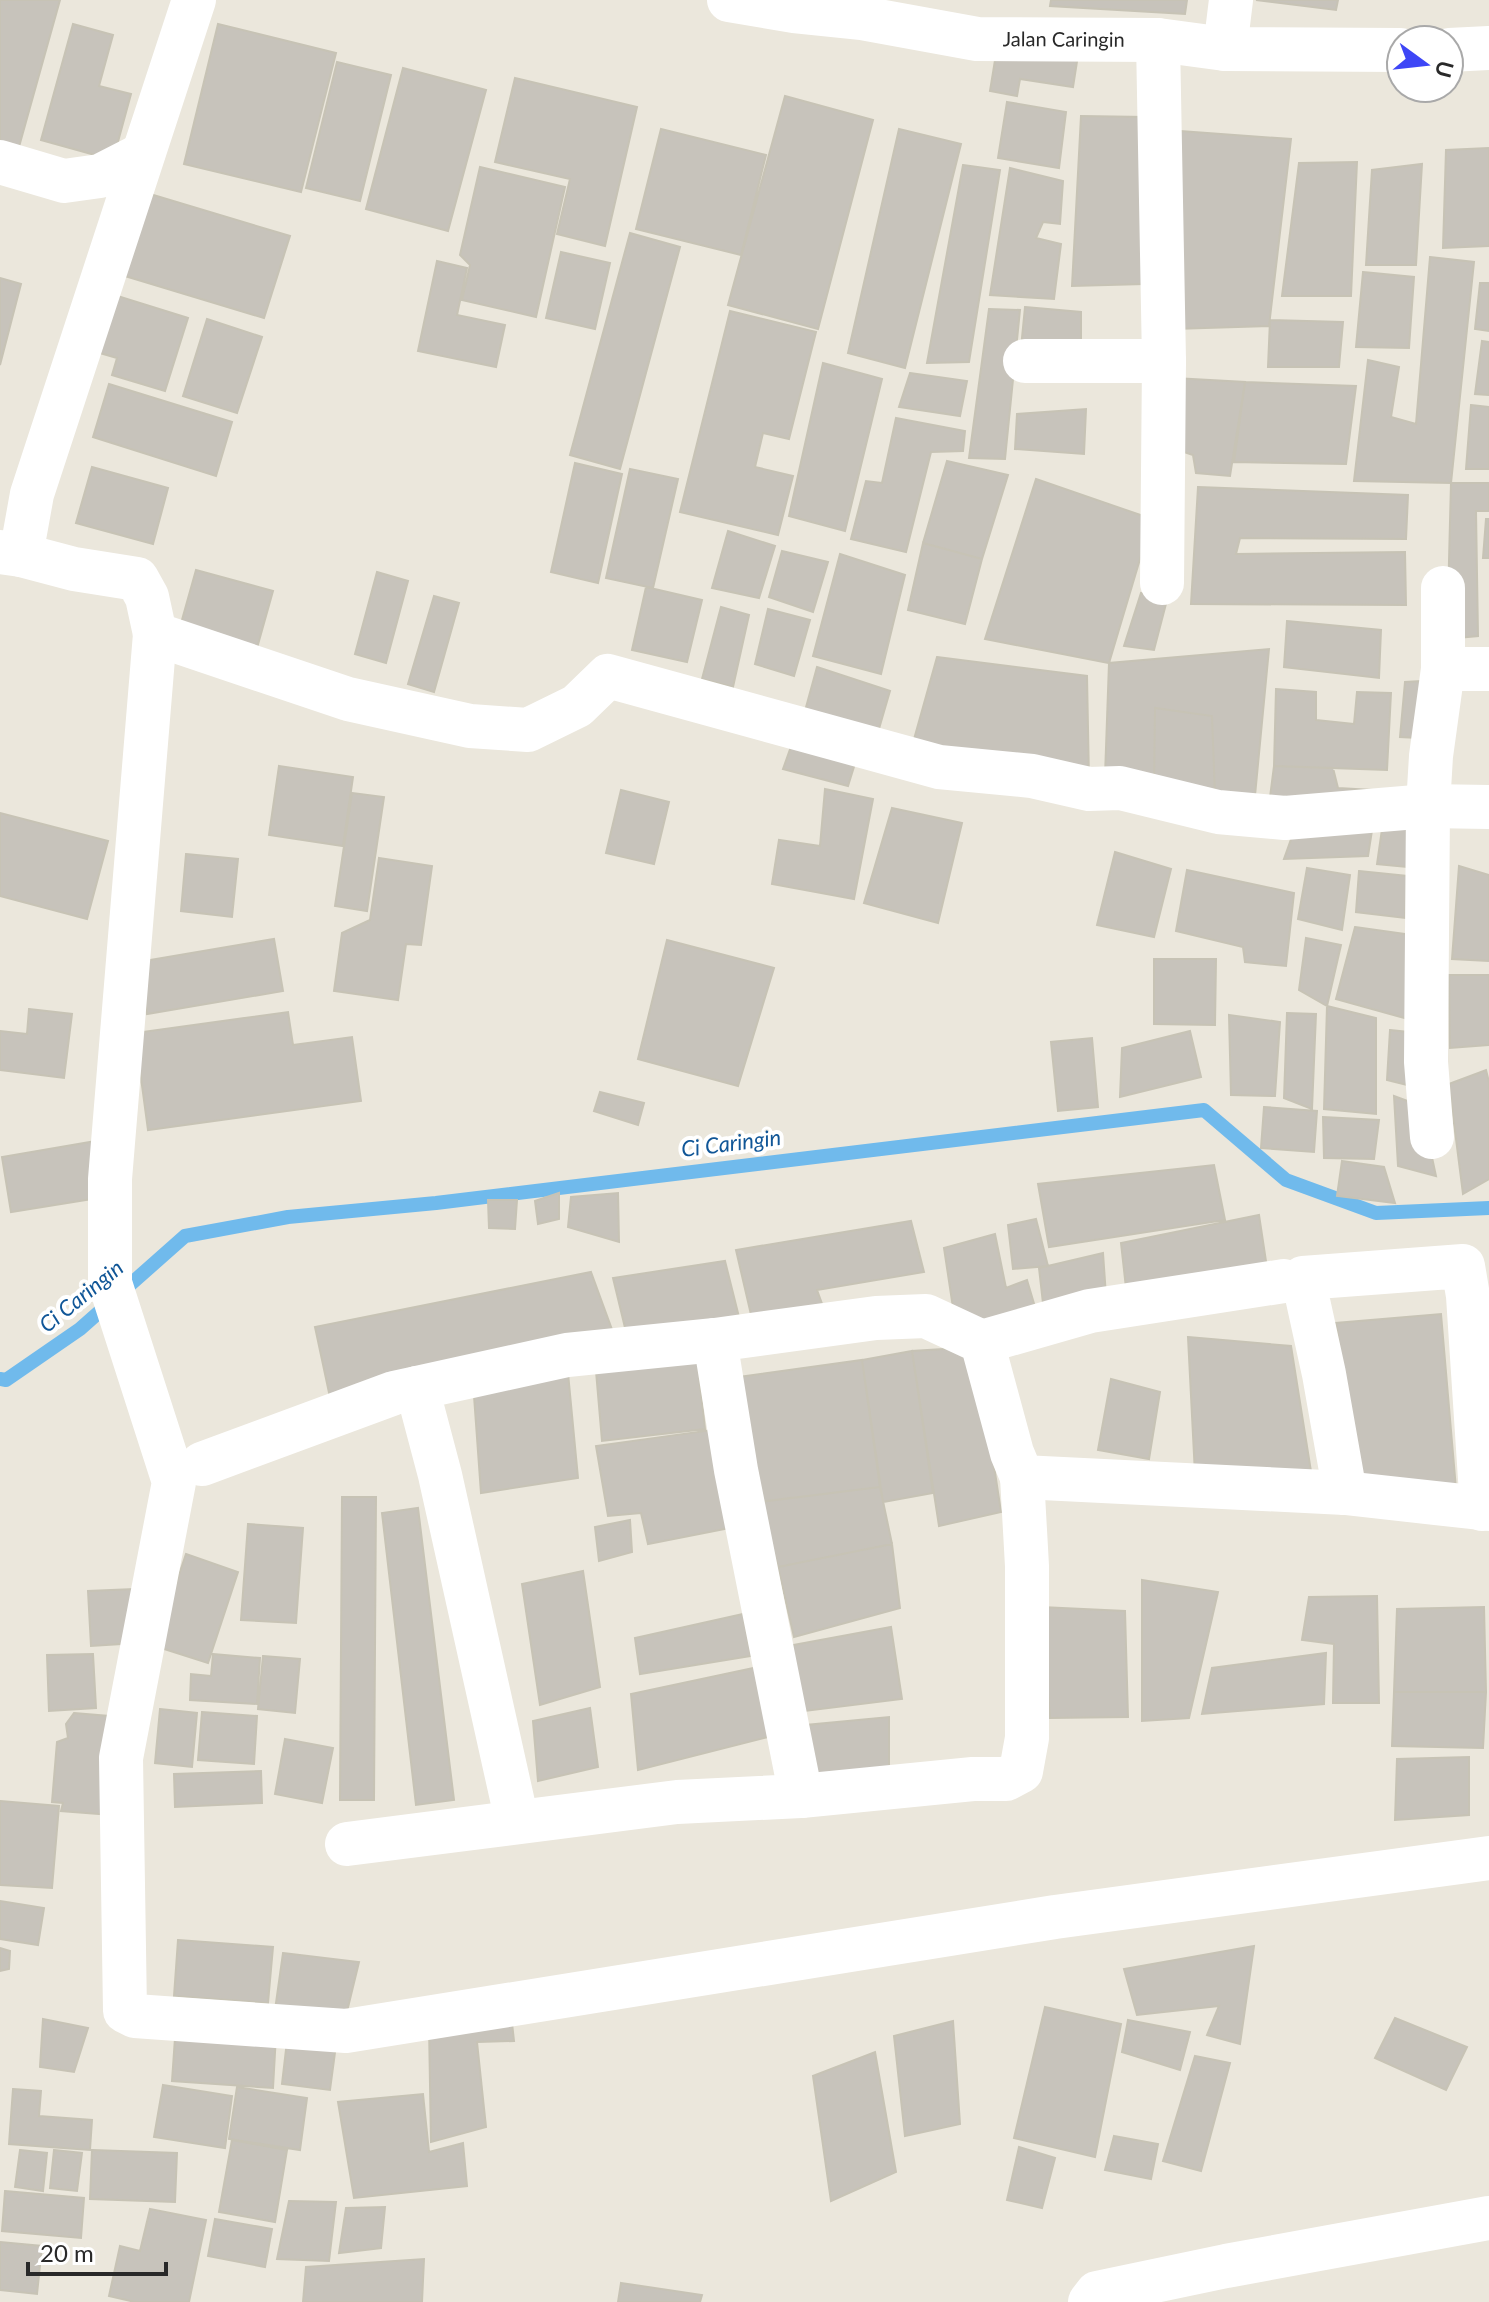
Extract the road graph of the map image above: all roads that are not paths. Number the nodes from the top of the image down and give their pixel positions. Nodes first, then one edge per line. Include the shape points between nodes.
1 (194, 0) edge
2 (729, 0) edge
3 (1231, 0) edge
4 (795, 5) edge
5 (1158, 40) junction
6 (1489, 48) edge
7 (1225, 49) junction
8 (1465, 49) edge
9 (1385, 50) edge
10 (143, 154) junction
11 (0, 162) edge
12 (1025, 361) dead end
13 (1164, 361) junction
14 (10, 554) edge
15 (1162, 583) dead end
16 (1443, 588) dead end
17 (155, 634) junction
18 (1443, 669) junction
19 (1489, 669) edge
20 (1428, 806) junction
21 (1489, 807) edge
22 (1432, 1137) dead end
23 (1284, 1281) dead end
24 (715, 1340) junction
25 (982, 1342) junction
26 (417, 1388) junction
27 (202, 1464) dead end
28 (1022, 1477) junction
29 (1345, 1493) junction
30 (1486, 1509) edge
31 (801, 1796) junction
32 (517, 1821) junction
33 (347, 1844) dead end
34 (1489, 1858) edge
35 (1489, 2218) edge
36 (1113, 2297) edge

1 - 10 street
2 - 4 street, Jalan Caringin
3 - 7 street
4 - 5 street, Jalan Caringin via 977,39
5 - 7 street, Jalan Caringin
5 - 13 street
6 - 8 street
7 - 9 street, Jalan Caringin
10 - 11 street via 100,176 64,181
10 - 14 street
12 - 13 street
13 - 15 street
14 - 17 street via 137,579
16 - 18 street
17 - 20 street via 348,699 470,726 528,730 577,706 608,676 939,767 1032,776 1089,789 1120,788 1218,812 1285,818
17 - 34 street via 110,1179 115,1302 174,1482 121,1758 125,2011 135,2016 346,2031 1055,1917
18 - 19 street
18 - 20 street
20 - 21 street
20 - 22 street via 1426,1062
23 - 25 street via 1090,1311
24 - 25 street via 926,1316
24 - 26 street via 567,1355
24 - 31 street
25 - 28 street
26 - 27 street
26 - 32 street
28 - 29 street
28 - 31 street via 1027,1738 1021,1771 1006,1779
29 - 30 street
29 - 30 street via 1303,1278 1463,1266
31 - 32 street via 677,1802
32 - 33 street
35 - 36 street via 1226,2266

